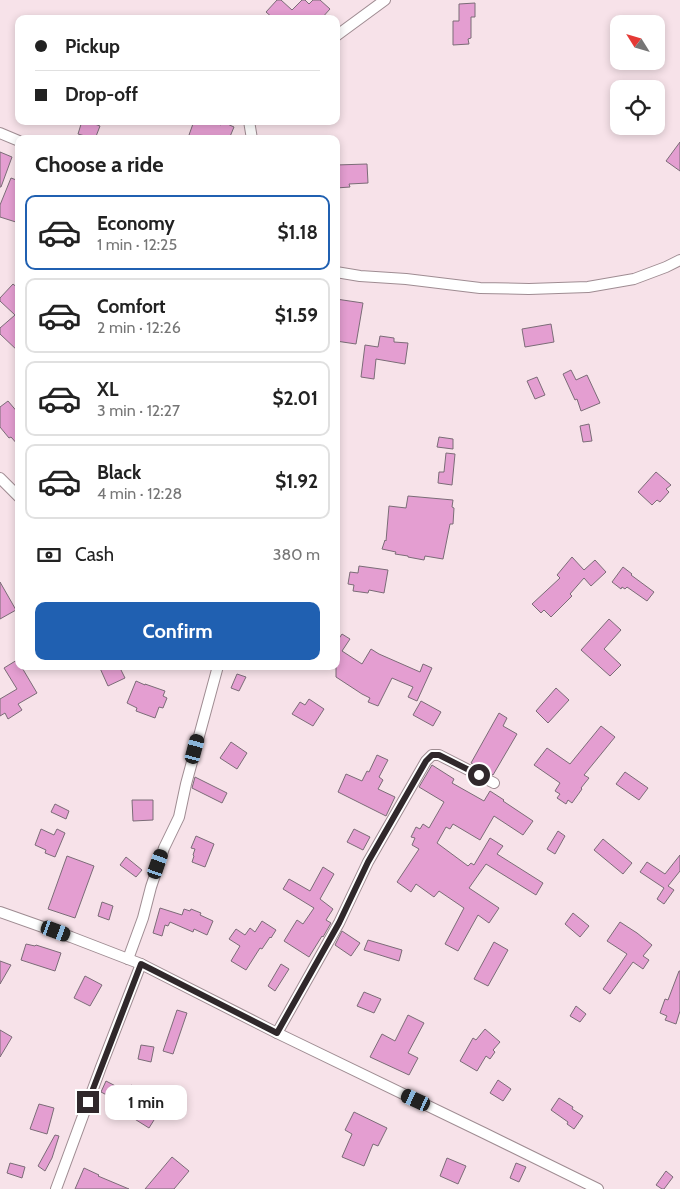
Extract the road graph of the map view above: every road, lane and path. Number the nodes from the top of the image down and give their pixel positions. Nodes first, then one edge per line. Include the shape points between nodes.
1 (385, 0) edge
2 (340, 33) edge
3 (0, 133) edge
4 (15, 139) edge
5 (680, 260) edge
6 (340, 273) edge
7 (0, 478) edge
8 (15, 493) edge
9 (217, 670) edge
10 (494, 783) dead end
11 (0, 912) edge
12 (128, 959) junction
13 (141, 964) junction
14 (277, 1033) junction
15 (56, 1189) edge
16 (598, 1189) edge

1 - 2 street
3 - 4 street
5 - 6 street via 634,279 568,288 480,288
7 - 8 street
9 - 12 street via 179,817 161,856
10 - 14 street via 439,755 432,755 426,761
11 - 12 street
12 - 13 street
13 - 14 street
13 - 15 street
14 - 16 street

